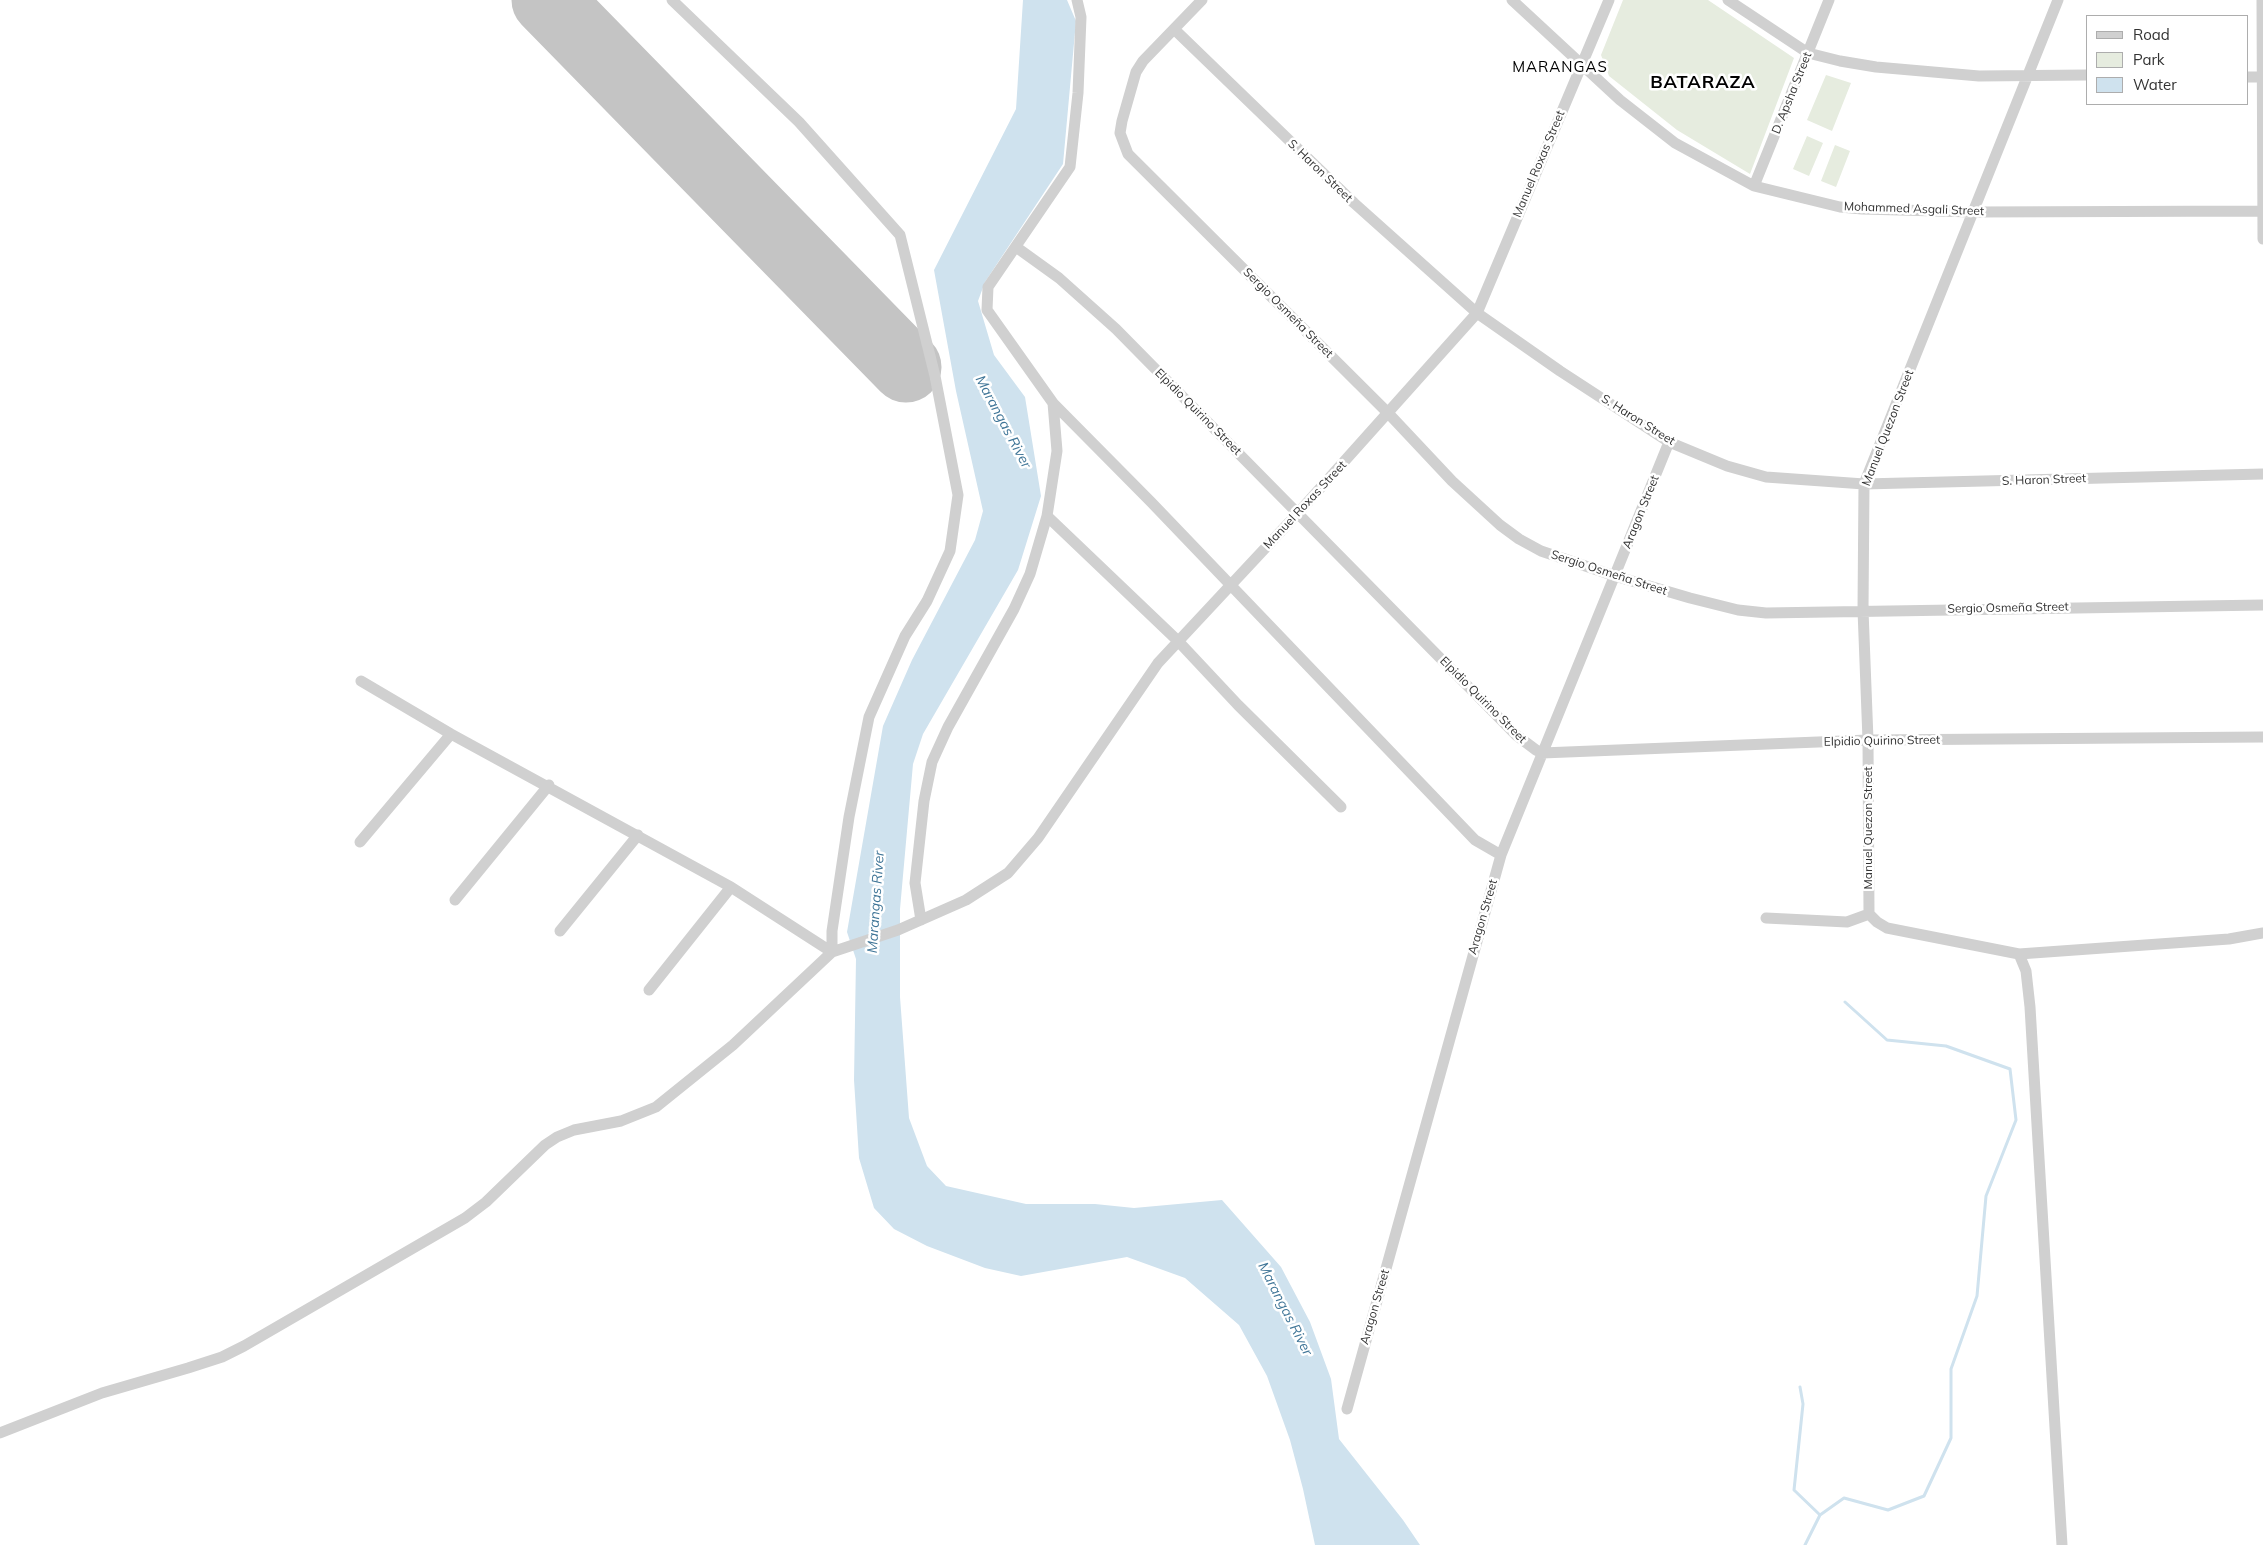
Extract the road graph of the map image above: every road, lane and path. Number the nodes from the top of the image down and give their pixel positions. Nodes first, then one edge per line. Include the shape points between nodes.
1 (672, 0) edge
2 (1076, 0) edge
3 (1202, 0) edge
4 (1512, 0) edge
5 (1609, 0) edge
6 (1728, 0) edge
7 (1829, 0) edge
8 (2058, 0) edge
9 (2262, 0) edge
10 (1174, 28) junction
11 (1808, 53) junction
12 (1582, 64) junction
13 (2027, 74) junction
14 (2086, 74) edge
15 (2248, 77) edge
16 (2262, 77) edge
17 (1754, 186) junction
18 (2263, 211) edge
19 (1974, 212) junction
20 (2263, 239) edge
21 (1016, 247) junction
22 (1477, 313) junction
23 (1053, 403) junction
24 (1389, 414) junction
25 (1669, 442) junction
26 (2263, 474) edge
27 (1864, 484) junction
28 (1298, 514) junction
29 (1047, 516) junction
30 (1615, 576) junction
31 (1230, 584) junction
32 (2263, 605) edge
33 (1863, 610) junction
34 (1178, 641) junction
35 (361, 681) dead end
36 (451, 734) junction
37 (2263, 737) edge
38 (1868, 740) junction
39 (1542, 753) junction
40 (548, 785) junction
41 (1341, 806) dead end
42 (638, 835) junction
43 (360, 842) dead end
44 (1501, 855) junction
45 (731, 887) junction
46 (455, 900) dead end
47 (1869, 914) junction
48 (1766, 918) dead end
49 (921, 920) junction
50 (560, 931) dead end
51 (2263, 933) edge
52 (832, 952) junction
53 (2018, 954) junction
54 (649, 990) dead end
55 (1347, 1409) dead end
56 (0, 1433) edge
57 (2062, 1545) edge

1 - 52 street via 799,122 900,235 935,376 958,495 950,551 928,601 905,636 869,717 849,817 832,931
2 - 21 street via 1081,17 1078,93 1070,167
3 - 10 street
4 - 12 street, Mohammed Asgali Street
5 - 12 street, Manuel Roxas Street
6 - 11 street
7 - 11 street, D. Apsha Street
8 - 13 street, Manuel Quezon Street
9 - 16 street
10 - 22 street, S. Haron Street via 1354,203
10 - 24 street, Sergio Osmeña Street via 1136,72 1122,121 1122,141 1128,154
11 - 13 street via 1876,67 1945,74
11 - 17 street, D. Apsha Street
12 - 17 street, Mohammed Asgali Street via 1620,100 1674,143
12 - 22 street, Manuel Roxas Street
13 - 14 street
13 - 19 street, Manuel Quezon Street
15 - 16 street
16 - 18 street
17 - 19 street, Mohammed Asgali Street via 1862,209
18 - 19 street, Mohammed Asgali Street
18 - 20 street
19 - 27 street, Manuel Quezon Street
21 - 23 street via 988,287 987,310
21 - 28 street, Elpidio Quirino Street via 1058,278 1116,329
22 - 24 street, Manuel Roxas Street
22 - 25 street, S. Haron Street
23 - 29 street via 1056,451
23 - 31 street
24 - 28 street, Manuel Roxas Street
24 - 30 street, Sergio Osmeña Street via 1452,480 1507,530 1541,551
25 - 27 street, S. Haron Street via 1727,466 1766,477
25 - 30 street, Aragon Street
26 - 27 street, S. Haron Street
27 - 33 street, Manuel Quezon Street
28 - 31 street, Manuel Roxas Street
28 - 39 street, Elpidio Quirino Street via 1516,735
29 - 34 street
29 - 49 street via 1030,574 1014,609 932,762 915,883
30 - 33 street, Sergio Osmeña Street via 1738,610 1766,613
30 - 39 street, Aragon Street
31 - 34 street, Manuel Roxas Street
31 - 44 street via 1475,840
32 - 33 street, Sergio Osmeña Street
33 - 38 street, Manuel Quezon Street
34 - 41 street via 1256,724
34 - 49 street, Manuel Roxas Street via 1148,676 1038,838 1008,873 966,900
35 - 36 street
36 - 40 street
36 - 43 street
37 - 38 street, Elpidio Quirino Street
38 - 39 street, Elpidio Quirino Street
38 - 47 street, Manuel Quezon Street
39 - 44 street, Aragon Street
40 - 42 street
40 - 46 street
42 - 45 street
42 - 50 street
44 - 55 street, Aragon Street
45 - 52 street
45 - 54 street
47 - 48 street via 1847,922
47 - 53 street via 1887,928
49 - 52 street, Manuel Roxas Street
51 - 53 street via 2229,939
52 - 56 street via 733,1045 656,1107 621,1121 574,1130 557,1137 465,1218 325,1299 222,1357 102,1394
53 - 57 street via 2026,971 2031,1017

